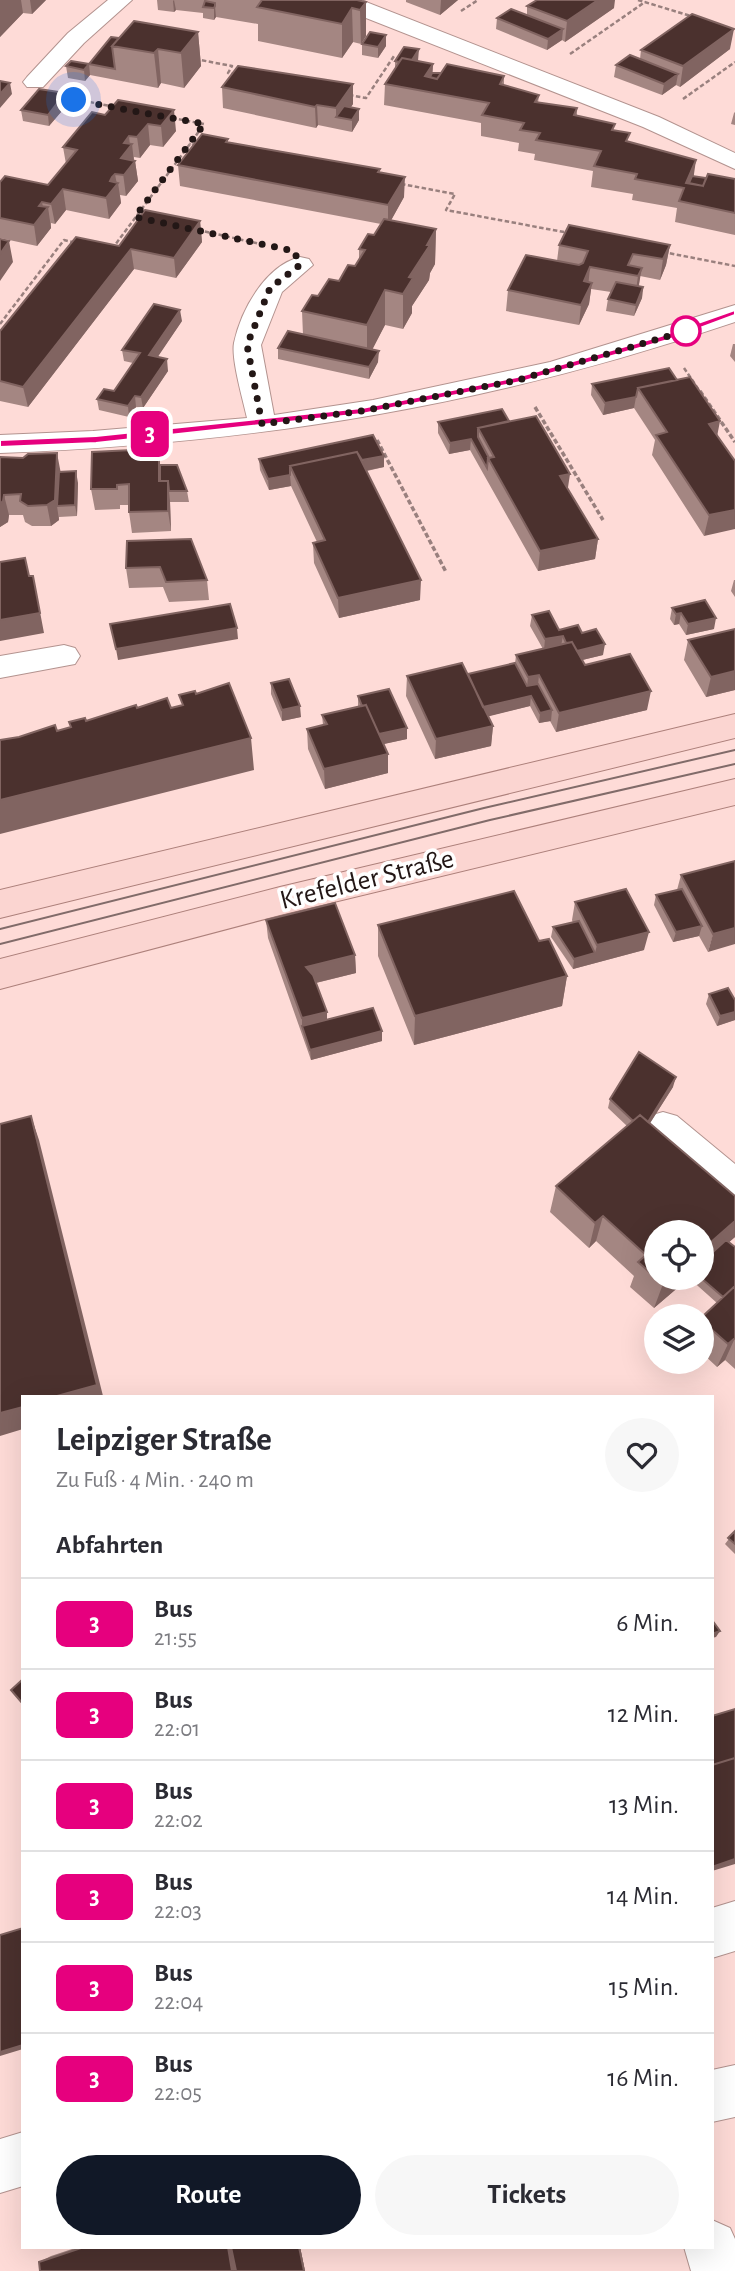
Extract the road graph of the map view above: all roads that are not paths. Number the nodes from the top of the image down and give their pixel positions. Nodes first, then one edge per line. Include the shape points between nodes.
1 (121, 0) edge
2 (341, 0) edge
3 (35, 82) road end
4 (735, 162) edge
5 (300, 265) road end
6 (735, 313) edge
7 (262, 424) junction
8 (0, 444) edge
9 (64, 656) dead end
10 (0, 667) edge
11 (735, 726) edge
12 (735, 792) edge
13 (0, 904) edge
14 (0, 974) edge
15 (663, 1128) dead end
16 (735, 1188) edge
17 (735, 1926) edge
18 (714, 1932) edge
19 (735, 2091) edge
20 (714, 2096) edge
21 (21, 2159) edge
22 (0, 2166) edge
23 (712, 2249) edge
24 (718, 2271) edge

1 - 3 street via 76,38
2 - 4 street via 651,122
5 - 7 street via 270,288 247,345
6 - 7 street via 518,380 362,411
7 - 8 street
9 - 10 street
11 - 13 main road
12 - 14 main road, Krefelder Straße via 280,901
15 - 16 street
17 - 18 street
19 - 20 street
21 - 22 street
23 - 24 street

